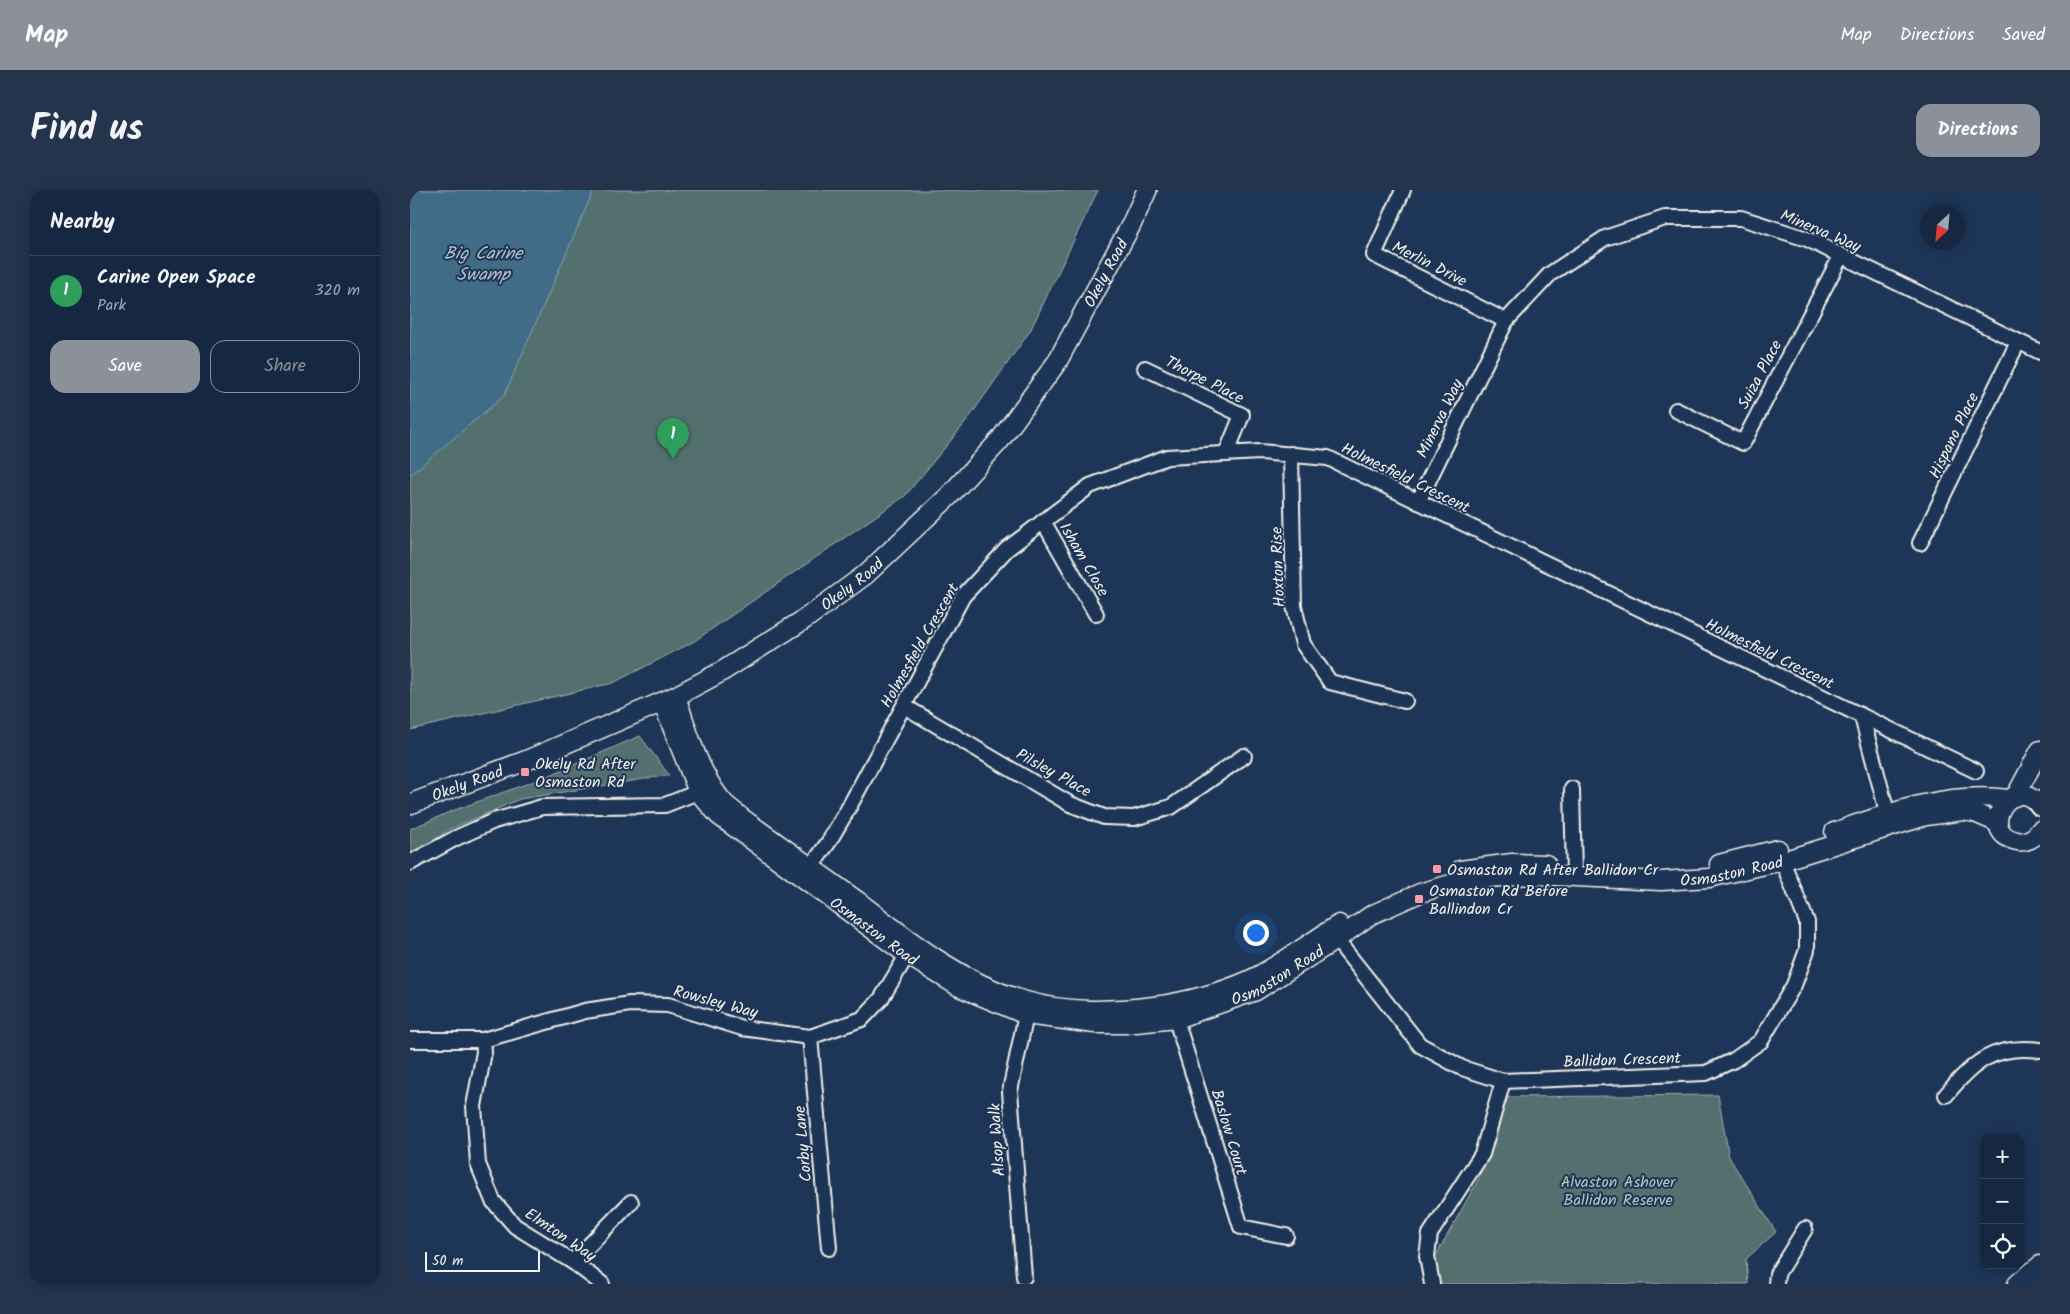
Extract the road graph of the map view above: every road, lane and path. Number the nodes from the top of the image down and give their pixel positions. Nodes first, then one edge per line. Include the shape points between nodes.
1 (1147, 190) edge
2 (1403, 190) edge
3 (1841, 256) junction
4 (1506, 321) junction
5 (2018, 342) junction
6 (2040, 352) edge
7 (1145, 368) dead end
8 (1676, 410) dead end
9 (1226, 454) junction
10 (1291, 454) junction
11 (1418, 502) junction
12 (1043, 521) junction
13 (1920, 544) dead end
14 (1096, 614) dead end
15 (669, 699) junction
16 (1405, 701) dead end
17 (904, 706) junction
18 (1862, 717) junction
19 (2040, 750) edge
20 (1244, 756) dead end
21 (1976, 771) dead end
22 (704, 788) junction
23 (1572, 789) dead end
24 (2011, 798) junction
25 (410, 804) edge
26 (2040, 807) edge
27 (1889, 820) junction
28 (1998, 823) junction
29 (2036, 837) edge
30 (1780, 855) junction
31 (410, 863) edge
32 (1574, 870) junction
33 (807, 872) junction
34 (1333, 935) junction
35 (911, 949) junction
36 (1027, 1008) junction
37 (1174, 1011) junction
38 (810, 1037) junction
39 (410, 1040) edge
40 (483, 1040) junction
41 (2040, 1050) edge
42 (1503, 1081) junction
43 (1946, 1095) dead end
44 (630, 1202) dead end
45 (1805, 1229) dead end
46 (1286, 1236) dead end
47 (828, 1248) dead end
48 (573, 1262) junction
49 (2040, 1264) edge
50 (1024, 1277) dead end
51 (2040, 1281) edge
52 (602, 1284) edge
53 (1432, 1284) edge
54 (1776, 1284) edge
55 (2017, 1284) edge
56 (2036, 1284) edge

1 - 15 main road, Okely Road via 1057,362 1000,440 949,496 865,574 813,614 721,672
2 - 4 street, Merlin Drive via 1374,254
3 - 4 street, Minerva Way via 1807,239 1741,218 1665,218 1605,238 1550,274
3 - 5 street, Minerva Way
3 - 8 street, Suiza Place via 1744,443
4 - 11 street, Minerva Way
5 - 6 street, Minerva Way
5 - 13 street, Hispano Place
7 - 9 street, Thorpe Place via 1242,415
9 - 10 street, Holmesfield Crescent
9 - 12 street, Holmesfield Crescent via 1166,457 1090,486
10 - 11 street, Holmesfield Crescent via 1328,458
10 - 16 street, Hoxton Rise via 1294,606 1303,644 1330,682
11 - 18 street, Holmesfield Crescent
12 - 14 street, Isham Close
12 - 17 street, Holmesfield Crescent via 1007,549 963,596
15 - 22 street, Osmaston Road via 697,756
15 - 25 main road, Okely Road via 524,761
17 - 20 street, Pilsley Place via 1070,804 1104,817 1134,818 1171,807
17 - 33 street, Holmesfield Crescent via 848,809
18 - 21 street, Holmesfield Crescent
18 - 27 street
19 - 24 street
22 - 31 street via 665,805 542,807 494,820
22 - 33 street, Osmaston Road
23 - 32 street
24 - 26 street, Osmaston Road via 2028,797
24 - 27 street, Osmaston Road via 1959,797
24 - 28 street via 2000,810
27 - 28 street, Osmaston Road via 1963,811
27 - 30 street, Osmaston Road
28 - 29 street via 2008,837 2020,841
30 - 32 street, Osmaston Road via 1685,868
30 - 42 street, Ballidon Crescent via 1807,922 1808,950 1794,984 1761,1041 1734,1060 1706,1073
32 - 34 street, Osmaston Road via 1512,863 1440,875 1396,891 1370,905
33 - 35 street, Osmaston Road
34 - 37 street, Osmaston Road via 1258,976 1208,994
34 - 42 street, Ballidon Crescent via 1420,1045 1462,1068
35 - 36 street, Osmaston Road via 1012,997
35 - 38 street, Rowsley Way via 881,999 862,1019
36 - 37 street, Osmaston Road
36 - 50 street, Alsop Walk via 1010,1091
37 - 46 street, Baslow Court via 1241,1228
38 - 40 street, Rowsley Way via 742,1028 668,1004 630,1004 585,1011
38 - 47 street, Corby Lane
39 - 40 street, Rowsley Way
40 - 48 street, Elmton Way via 484,1052 474,1106 478,1164 494,1201 515,1226
41 - 43 street via 2002,1050 1964,1073
42 - 53 street via 1482,1154 1430,1234 1427,1256
44 - 48 street
45 - 54 street via 1777,1274
48 - 52 street, Elmton Way
49 - 55 street
51 - 56 street

